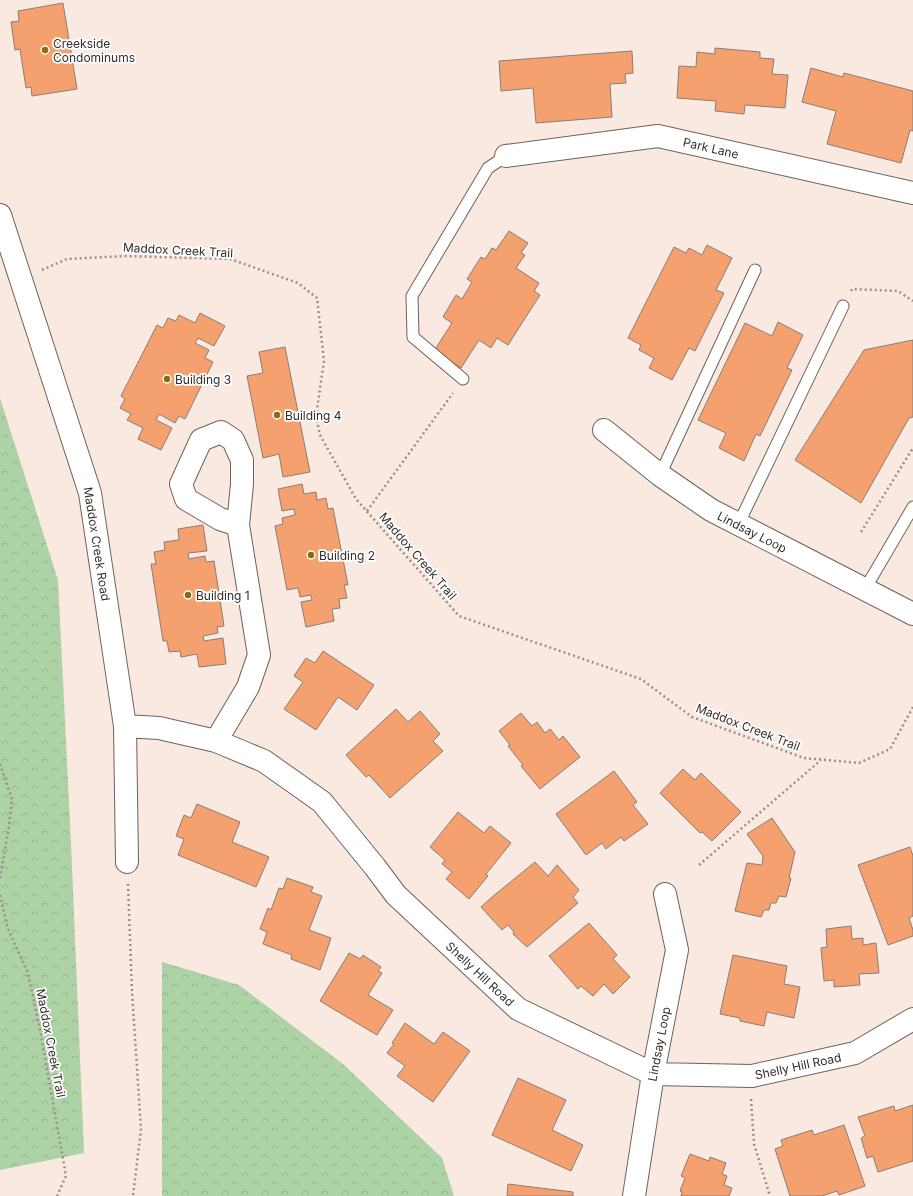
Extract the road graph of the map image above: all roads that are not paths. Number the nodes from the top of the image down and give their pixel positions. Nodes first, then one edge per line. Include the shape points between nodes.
1 (506, 156) joint
2 (913, 193) edge
3 (0, 215) edge
4 (755, 270) dead end
5 (842, 306) road end
6 (463, 379) road end
7 (604, 430) dead end
8 (660, 475) junction
9 (913, 507) edge
10 (738, 524) junction
11 (238, 525) dead end
12 (865, 589) junction
13 (913, 614) edge
14 (125, 726) junction
15 (216, 741) junction
16 (127, 862) road end
17 (665, 894) dead end
18 (913, 1019) edge
19 (653, 1074) junction
20 (634, 1196) edge

1 - 2 street, Park Lane via 658,136
1 - 6 lane via 488,168 412,296 413,337
3 - 14 street, Maddox Creek Road via 90,493
4 - 8 lane
5 - 10 lane
7 - 8 street, Lindsay Loop
8 - 10 street, Lindsay Loop via 711,510
9 - 12 lane
10 - 12 street, Lindsay Loop
11 - 15 street via 259,655 248,687
12 - 13 street, Lindsay Loop
14 - 15 street, Shelly Hill Road via 159,728
14 - 16 street, Maddox Creek Road
15 - 19 street, Shelly Hill Road via 264,761 322,802 396,895 518,1009
17 - 19 street, Lindsay Loop via 678,950
18 - 19 street, Shelly Hill Road via 855,1053 752,1076
19 - 20 street, Lindsay Loop

